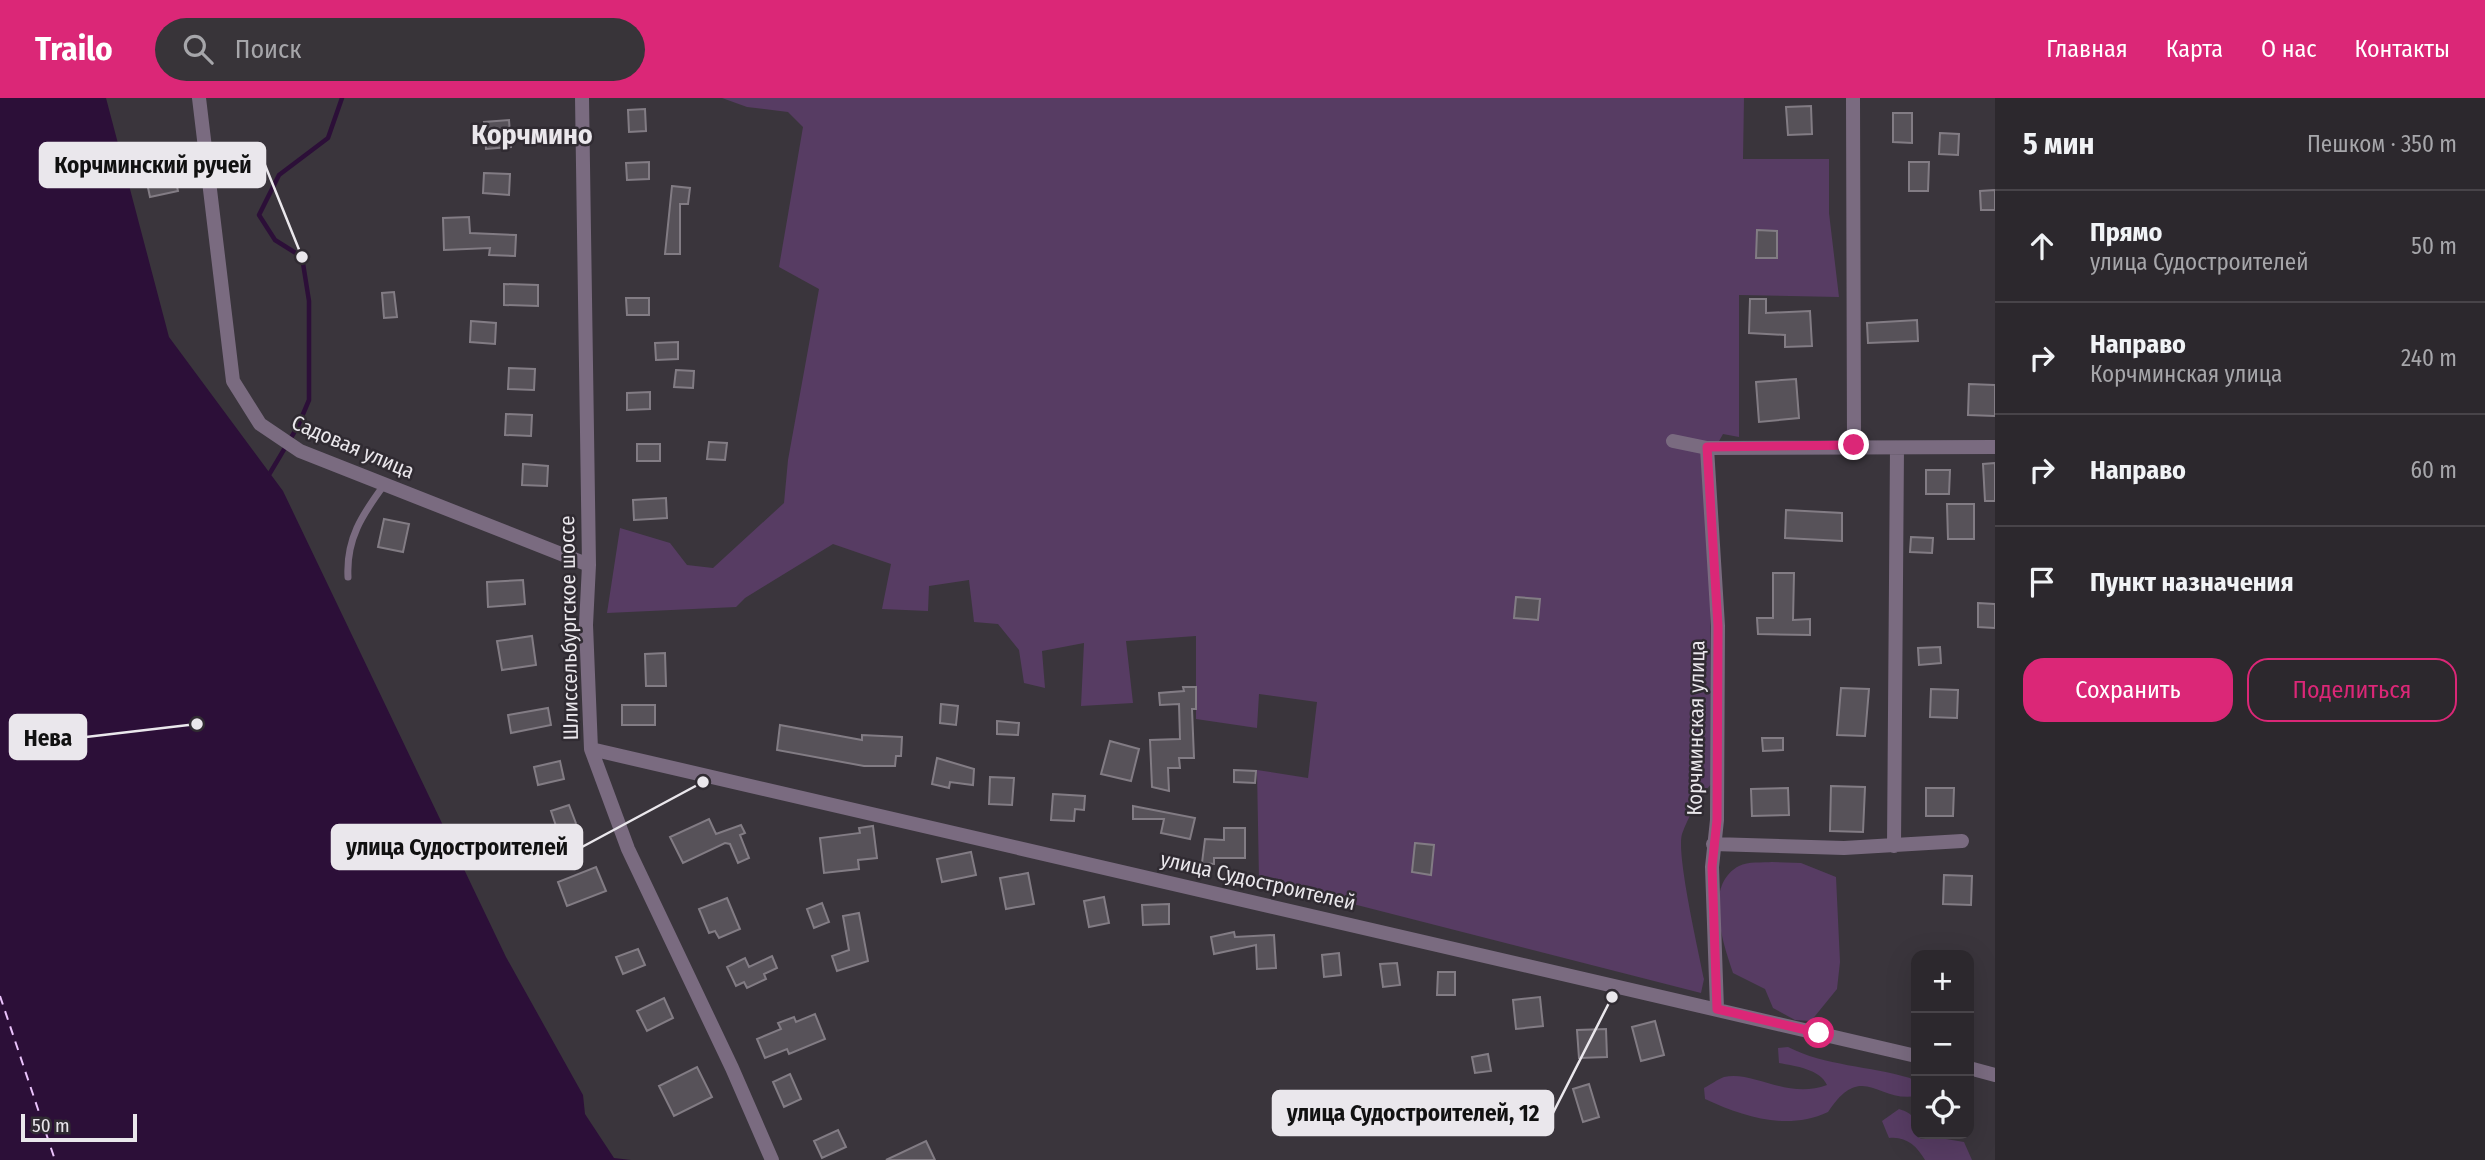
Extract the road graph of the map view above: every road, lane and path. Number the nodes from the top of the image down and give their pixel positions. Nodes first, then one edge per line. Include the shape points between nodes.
1 (199, 98) edge
2 (582, 98) edge
3 (1853, 98) edge
4 (1673, 441) dead end
5 (1854, 445) junction
6 (1707, 447) junction
7 (1995, 447) edge
8 (1897, 448) junction
9 (384, 485) junction
10 (589, 565) junction
11 (348, 577) dead end
12 (591, 749) junction
13 (1962, 841) dead end
14 (1713, 844) junction
15 (1894, 846) junction
16 (1717, 1009) junction
17 (1911, 1055) edge
18 (1974, 1069) edge
19 (1995, 1075) edge
20 (772, 1160) edge

1 - 9 street, Садовая улица via 233,381 260,424 275,436
2 - 10 street, Шлиссельбургское шоссе
3 - 5 street
4 - 6 street
5 - 6 street
5 - 8 street
6 - 14 street, Корчминская улица via 1718,626
7 - 8 street
8 - 15 street
9 - 10 street, Садовая улица
9 - 11 lane via 362,515 347,555
10 - 12 street, Шлиссельбургское шоссе via 586,625
12 - 16 street, улица Судостроителей
12 - 20 street, Шлиссельбургское шоссе via 628,849
13 - 15 street
14 - 15 street
14 - 16 street, Корчминская улица
16 - 17 street, улица Судостроителей
18 - 19 street

